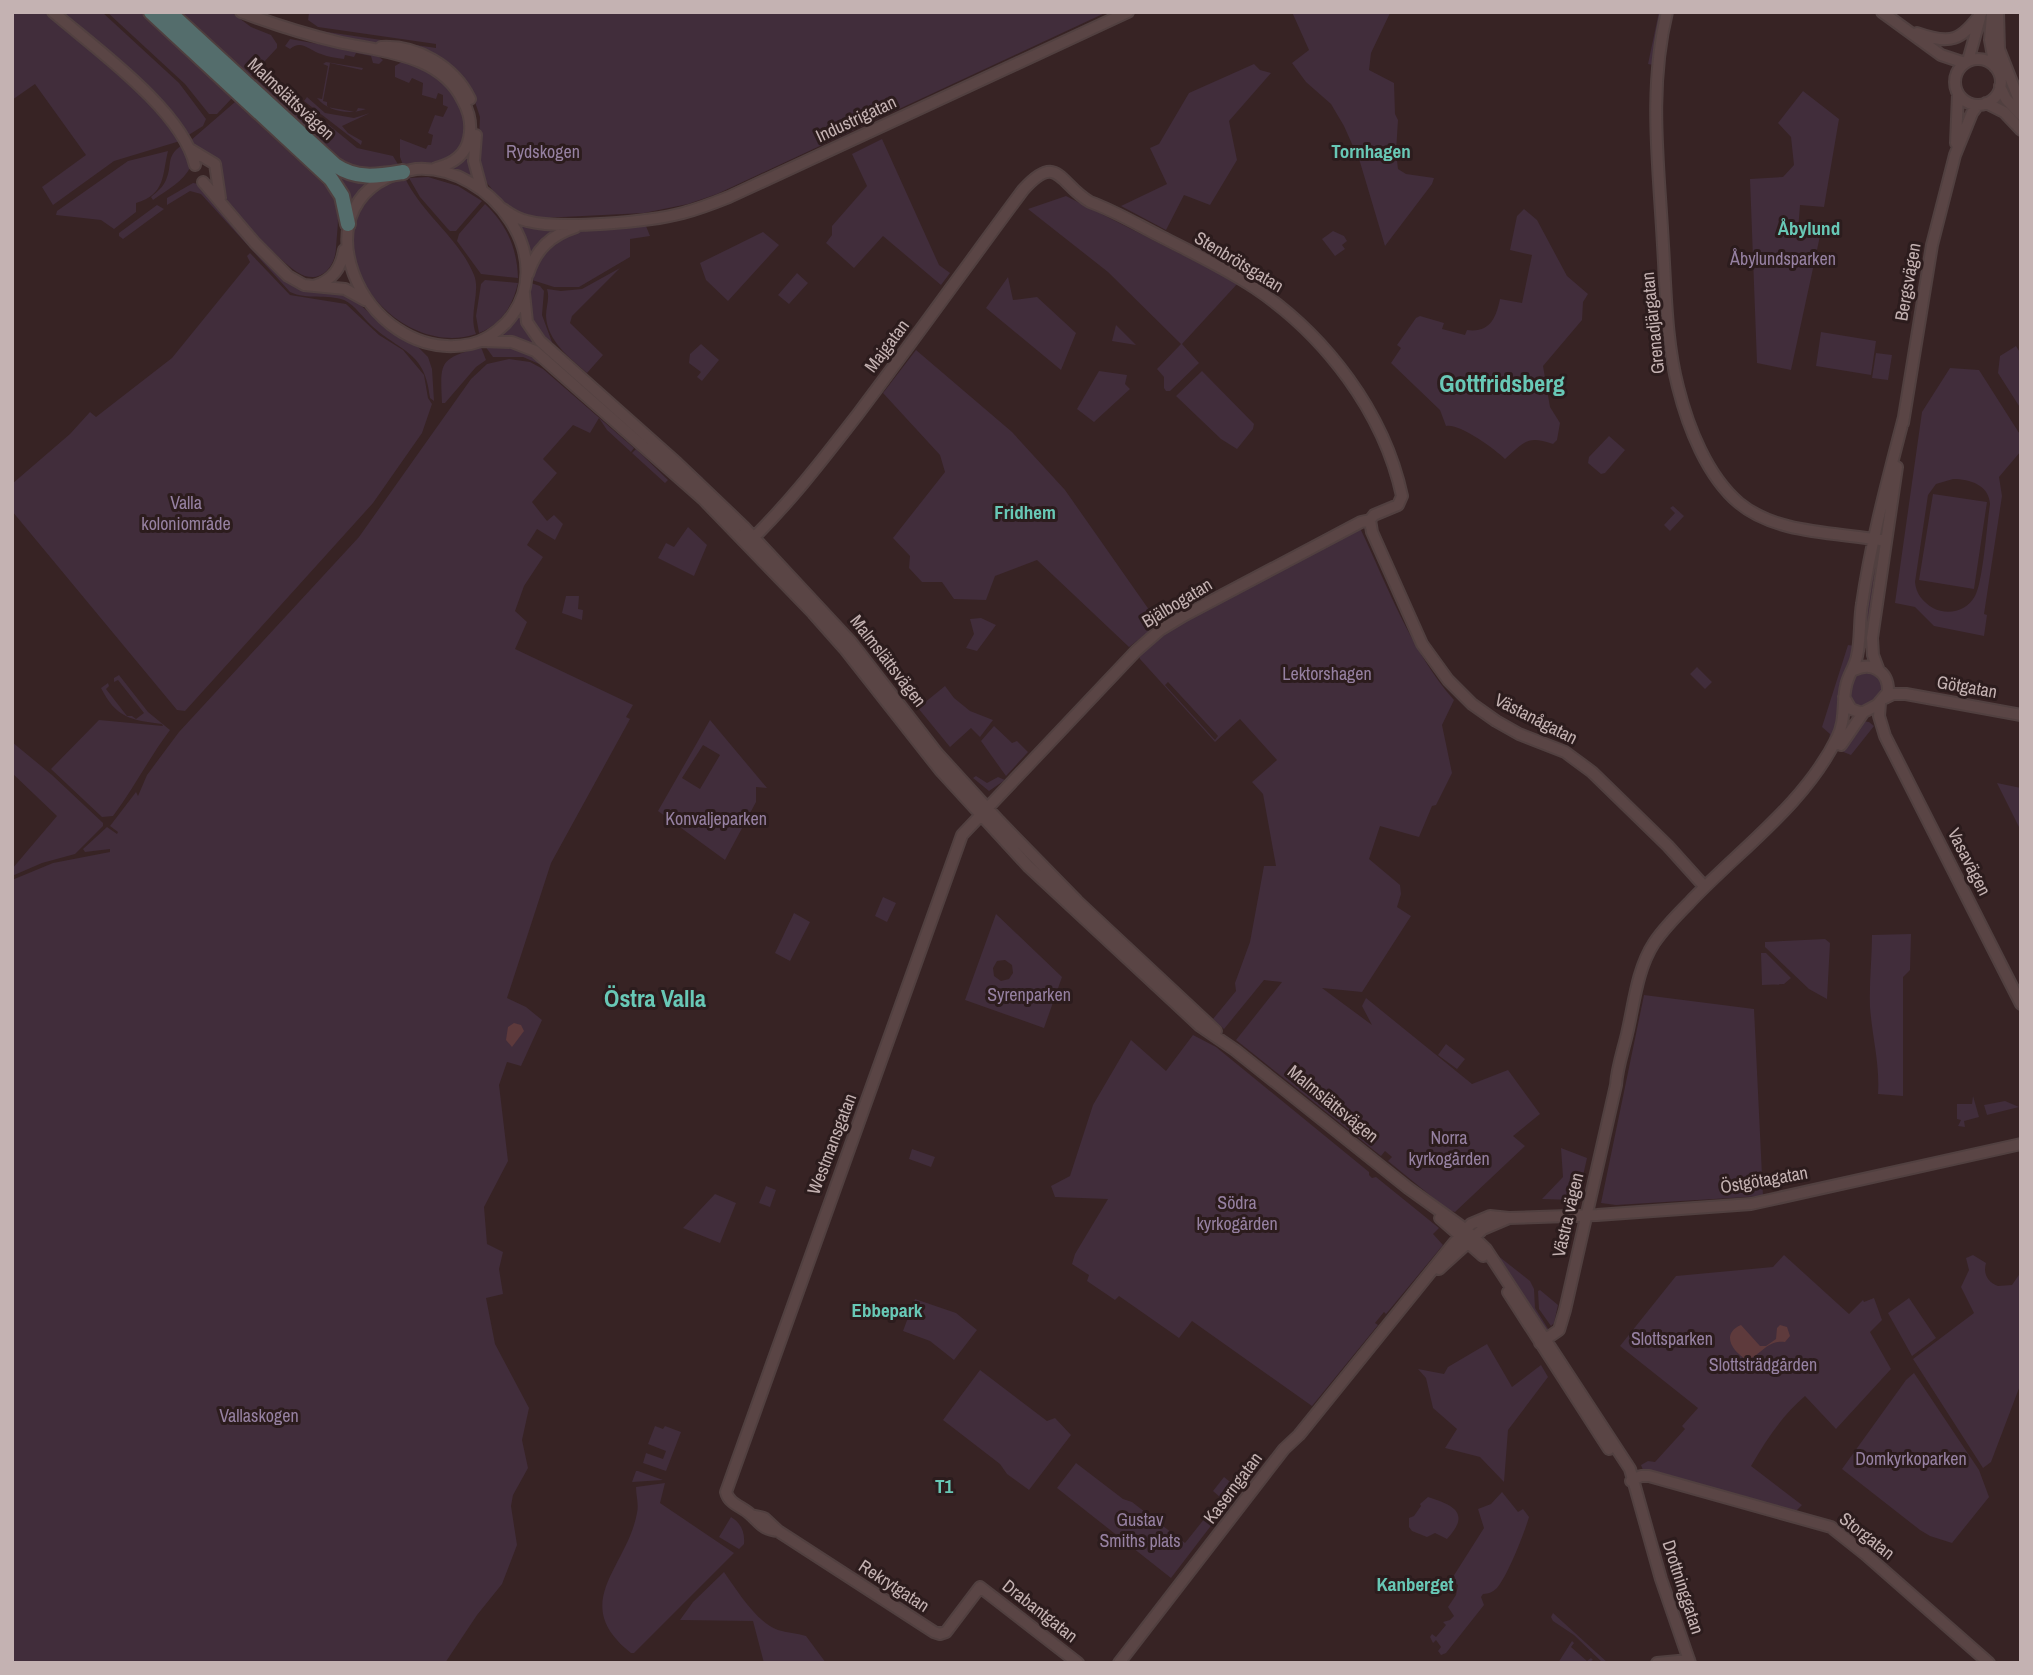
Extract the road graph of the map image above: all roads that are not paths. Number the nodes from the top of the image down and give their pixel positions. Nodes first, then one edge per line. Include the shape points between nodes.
1 (53, 12) edge
2 (150, 12) edge
3 (169, 12) edge
4 (240, 12) edge
5 (1128, 12) edge
6 (1667, 12) edge
7 (1882, 12) edge
8 (1982, 12) edge
9 (1993, 12) edge
10 (1998, 12) edge
11 (1906, 29) junction
12 (371, 48) junction
13 (1941, 55) junction
14 (1966, 62) junction
15 (1995, 67) junction
16 (1956, 75) junction
17 (2000, 86) junction
18 (1958, 94) junction
19 (1982, 104) junction
20 (2021, 105) edge
21 (2021, 115) edge
22 (2021, 130) edge
23 (188, 147) junction
24 (1955, 155) junction
25 (207, 159) junction
26 (195, 165) junction
27 (430, 169) junction
28 (1052, 170) joint
29 (403, 172) junction
30 (217, 176) junction
31 (203, 183) junction
32 (481, 187) junction
33 (222, 203) junction
34 (503, 209) junction
35 (589, 224) junction
36 (346, 232) junction
37 (312, 287) junction
38 (524, 288) junction
39 (368, 301) junction
40 (482, 341) junction
41 (1400, 502) joint
42 (1370, 520) junction
43 (1880, 540) junction
44 (750, 541) junction
45 (1854, 670) junction
46 (1882, 673) junction
47 (1906, 694) junction
48 (1844, 697) junction
49 (1882, 701) junction
50 (1864, 713) junction
51 (2021, 715) edge
52 (1885, 736) junction
53 (983, 811) junction
54 (1747, 847) junction
55 (1704, 886) junction
56 (2021, 1004) edge
57 (2021, 1144) edge
58 (1586, 1215) junction
59 (1509, 1218) junction
60 (1467, 1236) junction
61 (1543, 1341) junction
62 (1357, 1364) junction
63 (1299, 1435) junction
64 (1633, 1482) junction
65 (726, 1492) joint
66 (980, 1587) joint
67 (1690, 1662) edge
68 (1078, 1663) edge
69 (1119, 1663) edge
70 (1126, 1663) edge
71 (1657, 1663) edge
72 (1989, 1663) edge

1 - 23 main road via 156,103
2 - 36 highway, Malmslättsvägen via 331,179 342,196
3 - 29 highway, Malmslättsvägen via 335,165 362,176
4 - 12 main road via 282,28
5 - 35 main road, Industrigatan via 706,206 651,220
6 - 43 main road, Grenadjärgatan via 1658,56 1656,110 1667,304 1674,370 1694,433 1720,482 1753,513 1787,526
7 - 11 main road
8 - 11 main road via 1966,33 1954,39
8 - 14 main road
9 - 15 main road via 1990,40
10 - 20 main road via 1998,49
11 - 13 main road
12 - 27 main road via 434,69 452,84 465,104 470,125 465,150 449,164
12 - 32 main road via 393,46 423,54 463,86 476,116 474,161
13 - 14 main road
13 - 16 main road
14 - 15 main road via 1982,60
14 - 16 main road
15 - 17 main road
16 - 18 main road
17 - 19 main road via 1997,94
17 - 21 main road
18 - 19 main road via 1969,103
18 - 24 main road, Bergsvägen
19 - 22 main road via 2004,112
19 - 24 main road, Bergsvägen via 1972,113
23 - 25 main road
23 - 26 main road
24 - 43 main road, Bergsvägen via 1926,276
25 - 26 main road
25 - 30 main road via 215,164
26 - 31 main road via 194,174
27 - 29 main road
27 - 32 main road
28 - 41 main road, Stenbrötsgatan via 1090,202 1234,275 1305,329 1336,363 1370,415 1388,454
28 - 44 main road, Majgatan via 1023,190 809,477
29 - 36 main road via 371,189 358,204
30 - 31 main road
30 - 33 main road
31 - 33 main road
32 - 34 main road
33 - 37 main road via 283,271
34 - 35 main road, Industrigatan via 535,223
34 - 38 main road via 523,248
35 - 38 main road, Industrigatan via 568,229 547,242 536,256
36 - 37 main road via 337,272
36 - 39 main road via 351,268
37 - 39 main road via 345,289
38 - 40 main road via 511,317
38 - 44 main road, Malmslättsvägen via 527,321 540,341 677,463
39 - 40 main road via 392,326 424,342 458,346
40 - 44 main road, Malmslättsvägen via 512,342 535,351
41 - 42 main road, Bjälbogatan
42 - 53 main road, Bjälbogatan via 1157,632
42 - 55 main road, Västanågatan via 1371,532 1419,636 1448,680 1496,721 1565,752 1594,773
43 - 45 main road, Bergsvägen via 1862,602
43 - 46 main road, Bergsvägen via 1872,638 1873,655
44 - 53 main road, Malmslättsvägen via 844,648 929,757
45 - 46 main road via 1869,666
45 - 48 main road
46 - 47 main road
46 - 49 main road via 1888,687
47 - 49 main road, Götgatan via 1893,694
47 - 51 main road, Götgatan
48 - 50 main road via 1851,709
48 - 54 main road, Västra vägen via 1840,732 1826,758 1799,794
49 - 50 main road
49 - 52 main road, Vasavägen via 1879,716
50 - 52 main road, Vasavägen
50 - 54 main road, Västra vägen via 1803,797
52 - 56 main road, Vasavägen
53 - 60 main road, Malmslättsvägen via 1028,866 1209,1033
53 - 65 main road, Westmansgatan via 958,844
54 - 55 main road, Västra vägen
55 - 58 main road, Västra vägen via 1664,930 1640,974
57 - 58 main road, Östgötagatan via 1757,1203
58 - 59 main road, Östgötagatan
58 - 61 main road, Västra vägen via 1560,1328
59 - 60 main road, Östgötagatan
59 - 60 main road, Östgötagatan via 1477,1220
60 - 61 main road
60 - 62 main road, Kaserngatan
60 - 62 main road, Kaserngatan
61 - 64 main road
62 - 63 main road, Kaserngatan
63 - 69 main road, Kaserngatan
63 - 70 main road, Kaserngatan
64 - 67 main road, Drottninggatan
64 - 72 main road, Storgatan via 1655,1479 1831,1527
65 - 66 main road, Rekrytgatan via 730,1501 763,1527 778,1531 934,1632 946,1632
66 - 68 main road, Drabantgatan
67 - 71 main road

